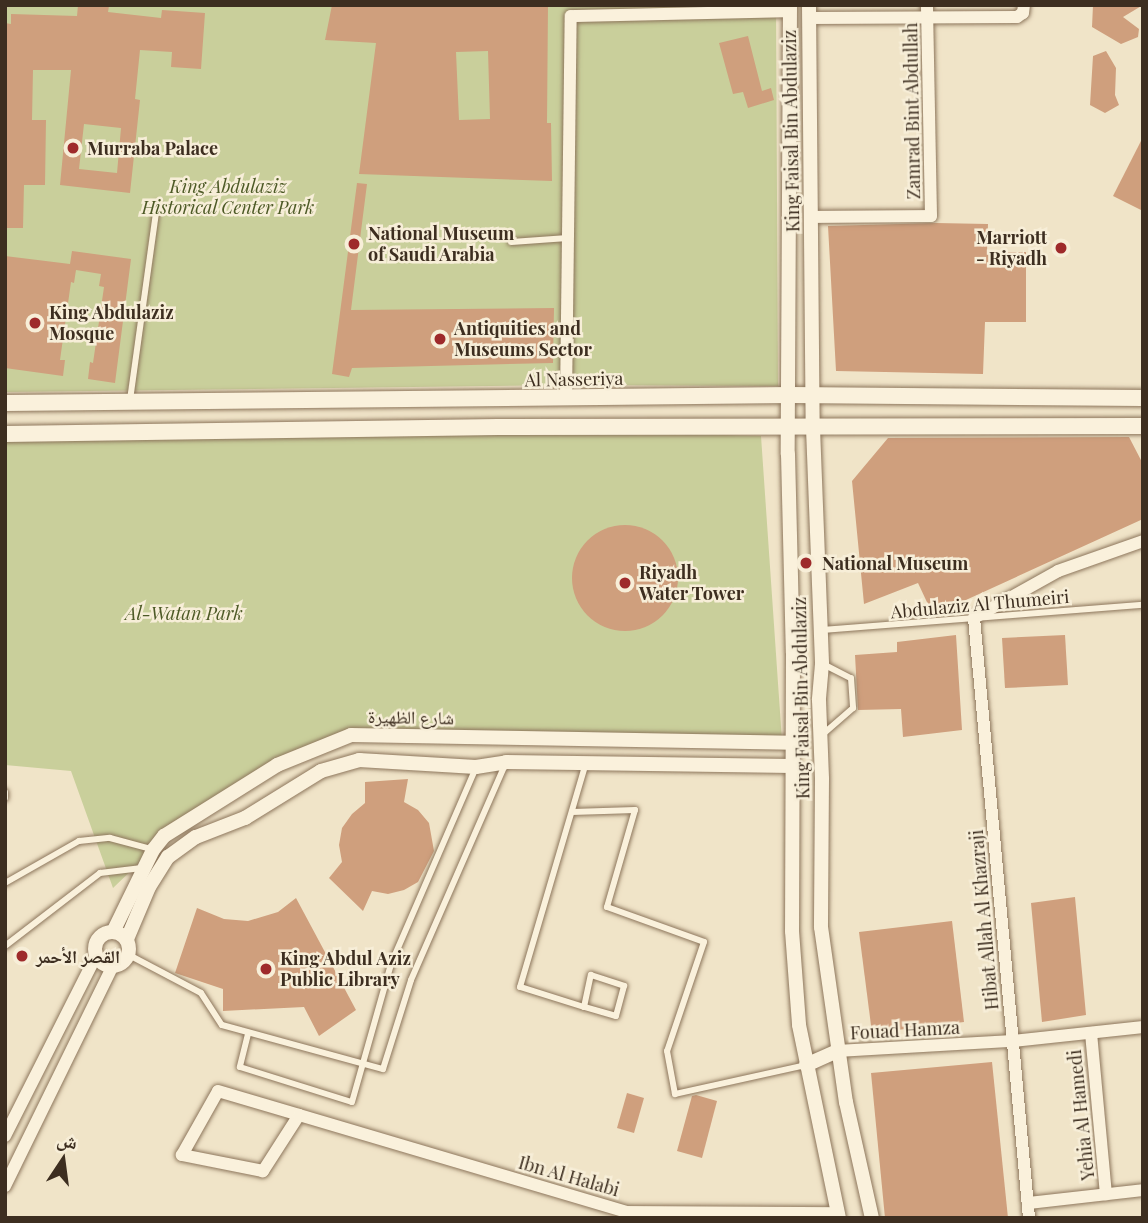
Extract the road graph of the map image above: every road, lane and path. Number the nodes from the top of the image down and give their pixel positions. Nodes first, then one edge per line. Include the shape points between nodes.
1 (1024, 5) edge
2 (789, 8) edge
3 (927, 10) edge
4 (809, 12) edge
5 (157, 205) dead end
6 (811, 217) junction
7 (568, 238) junction
8 (511, 242) dead end
9 (791, 395) junction
10 (813, 397) junction
11 (1143, 398) edge
12 (566, 399) junction
13 (499, 400) junction
14 (130, 402) junction
15 (5, 403) edge
16 (1143, 426) edge
17 (498, 427) junction
18 (789, 428) junction
19 (813, 428) junction
20 (5, 434) edge
21 (1143, 541) edge
22 (1143, 605) edge
23 (974, 618) junction
24 (820, 631) junction
25 (822, 664) junction
26 (821, 736) junction
27 (792, 743) junction
28 (506, 762) junction
29 (586, 763) junction
30 (476, 766) junction
31 (792, 766) junction
32 (5, 792) edge
33 (5, 798) edge
34 (572, 812) junction
35 (153, 850) junction
36 (146, 867) junction
37 (5, 883) edge
38 (120, 936) junction
39 (5, 946) edge
40 (129, 955) junction
41 (96, 956) junction
42 (113, 967) junction
43 (584, 1006) junction
44 (1143, 1027) edge
45 (1090, 1033) junction
46 (248, 1034) junction
47 (1013, 1041) junction
48 (837, 1051) junction
49 (806, 1065) junction
50 (362, 1066) junction
51 (299, 1115) junction
52 (5, 1136) edge
53 (5, 1186) edge
54 (1143, 1190) edge
55 (1106, 1194) junction
56 (1028, 1203) junction
57 (626, 1215) edge
58 (838, 1215) edge
59 (872, 1218) edge
60 (1029, 1218) edge

1 - 3 street via 1017,17
2 - 7 street via 571,16
2 - 9 street, King Faisal Bin Abdulaziz
3 - 4 street
3 - 6 street, Zamrad Bint Abdullah via 931,216
4 - 6 street, King Faisal Bin Abdulaziz
5 - 14 lane
6 - 10 street, King Faisal Bin Abdulaziz
7 - 8 lane
7 - 12 street
9 - 10 main road, Al Nasseriya
9 - 12 main road, Al Nasseriya
9 - 18 street, King Faisal Bin Abdulaziz
10 - 11 main road, Al Nasseriya
10 - 19 street, King Faisal Bin Abdulaziz
12 - 13 main road, Al Nasseriya
13 - 14 main road, Al Nasseriya
13 - 17 main road via 512,402 518,413 512,424
14 - 15 main road, Al Nasseriya
16 - 19 main road
17 - 18 main road
17 - 20 main road
18 - 19 main road
18 - 27 street, King Faisal Bin Abdulaziz
19 - 24 street, King Faisal Bin Abdulaziz
21 - 23 street via 1058,571
22 - 23 lane, Abdulaziz Al Thumeiri
23 - 24 lane, Abdulaziz Al Thumeiri
23 - 47 street, Hibat Allah Al Khazraji
24 - 25 street, King Faisal Bin Abdulaziz
25 - 26 street, King Faisal Bin Abdulaziz
25 - 26 lane via 851,678 853,708
26 - 48 street, King Faisal Bin Abdulaziz via 821,927
27 - 31 street, King Faisal Bin Abdulaziz
27 - 35 street, شارع الظهيرة via 351,735 278,765 164,836
28 - 29 street, شارع الظهيرة
28 - 30 street, شارع الظهيرة
28 - 50 lane via 411,980 383,1069
29 - 31 street, شارع الظهيرة
29 - 34 lane
30 - 38 street, شارع الظهيرة via 359,760 321,771 246,818 196,837 168,857
30 - 50 lane via 391,964
31 - 49 street, King Faisal Bin Abdulaziz via 792,931
32 - 33 lane
34 - 43 lane via 520,987
34 - 49 lane via 635,810 607,907 704,942 667,1051 675,1094
35 - 36 street, شارع الظهيرة
35 - 37 lane via 110,838 79,841
36 - 38 street, شارع الظهيرة
36 - 39 lane via 100,873
38 - 40 street
38 - 41 street, شارع الظهيرة via 105,934 97,941
40 - 42 street
40 - 46 lane via 201,993 222,1025
41 - 42 street
41 - 52 street, شارع الظهيرة
42 - 53 street
43 - 43 lane via 616,1016 624,986 591,975
44 - 45 street, Fouad Hamza
45 - 47 street, Fouad Hamza
45 - 55 street, Yehia Al Hamedi
46 - 50 lane
46 - 50 lane via 240,1068 352,1102
47 - 48 street, Fouad Hamza
47 - 56 street, Hibat Allah Al Khazraji
48 - 49 street
48 - 59 street, King Faisal Bin Abdulaziz
49 - 58 street, King Faisal Bin Abdulaziz
51 - 51 street, Ibn Al Halabi via 262,1171 182,1156 218,1091
51 - 57 street, Ibn Al Halabi
54 - 55 street
55 - 56 street
56 - 60 street, Hibat Allah Al Khazraji
57 - 58 street, Ibn Al Halabi

